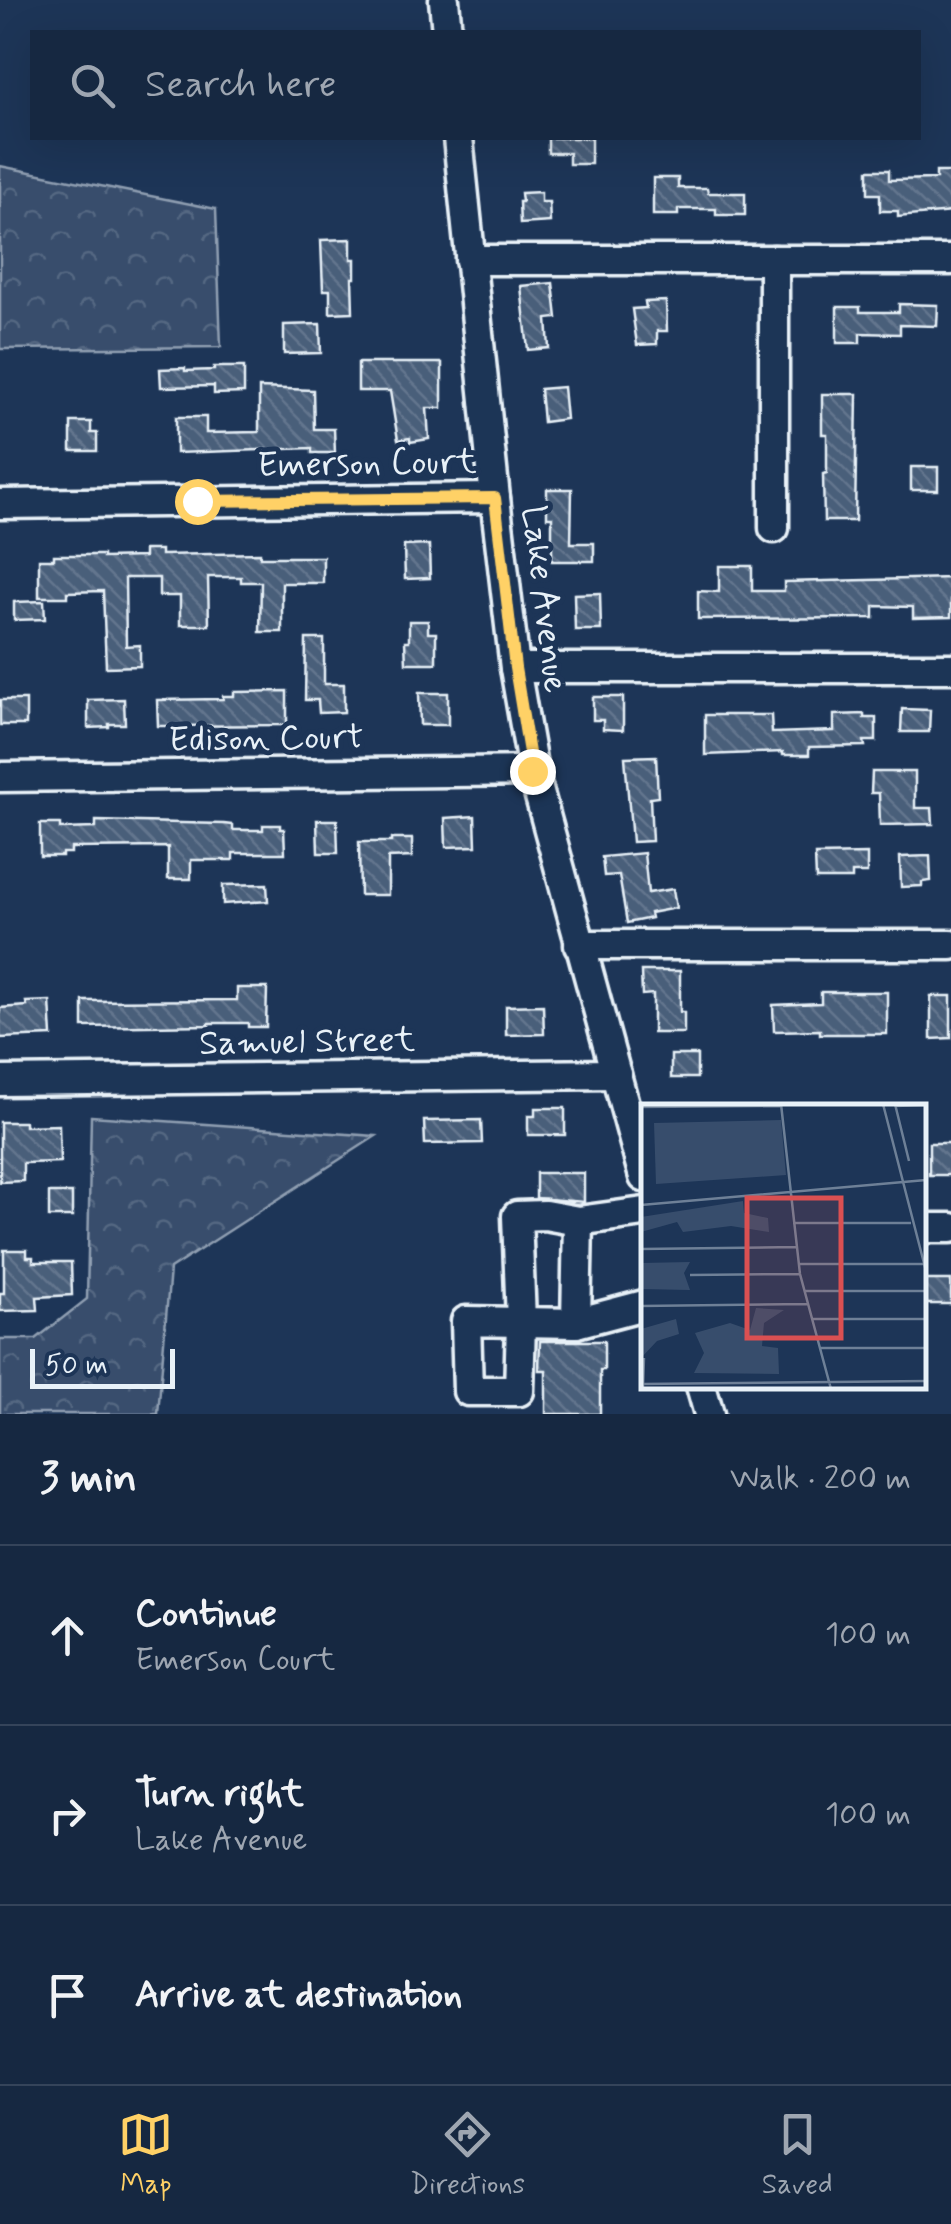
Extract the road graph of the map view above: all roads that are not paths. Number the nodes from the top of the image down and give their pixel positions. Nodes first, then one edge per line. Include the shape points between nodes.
1 (444, 0) edge
2 (447, 30) edge
3 (458, 140) edge
4 (470, 260) junction
5 (774, 260) junction
6 (951, 260) edge
7 (495, 498) junction
8 (0, 504) edge
9 (774, 528) dead end
10 (515, 668) junction
11 (951, 668) edge
12 (532, 771) junction
13 (0, 778) edge
14 (579, 945) junction
15 (951, 946) edge
16 (616, 1074) junction
17 (0, 1081) edge
18 (641, 1166) edge
19 (641, 1212) edge
20 (578, 1221) junction
21 (641, 1306) edge
22 (576, 1323) junction
23 (702, 1389) edge
24 (708, 1414) edge

1 - 2 street
3 - 4 street, Lake Avenue
4 - 5 street
4 - 7 street, Lake Avenue
5 - 6 street
5 - 9 street
7 - 8 street, Emerson Court
7 - 10 street, Lake Avenue
10 - 11 street
10 - 12 street, Lake Avenue
12 - 13 street, Edison Court
12 - 14 street, Lake Avenue
14 - 15 street
14 - 16 street, Lake Avenue
16 - 17 street, Samuel Street
16 - 18 street, Lake Avenue
19 - 20 street
20 - 22 street
20 - 22 street via 517,1216 521,1322
21 - 22 street
23 - 24 street

